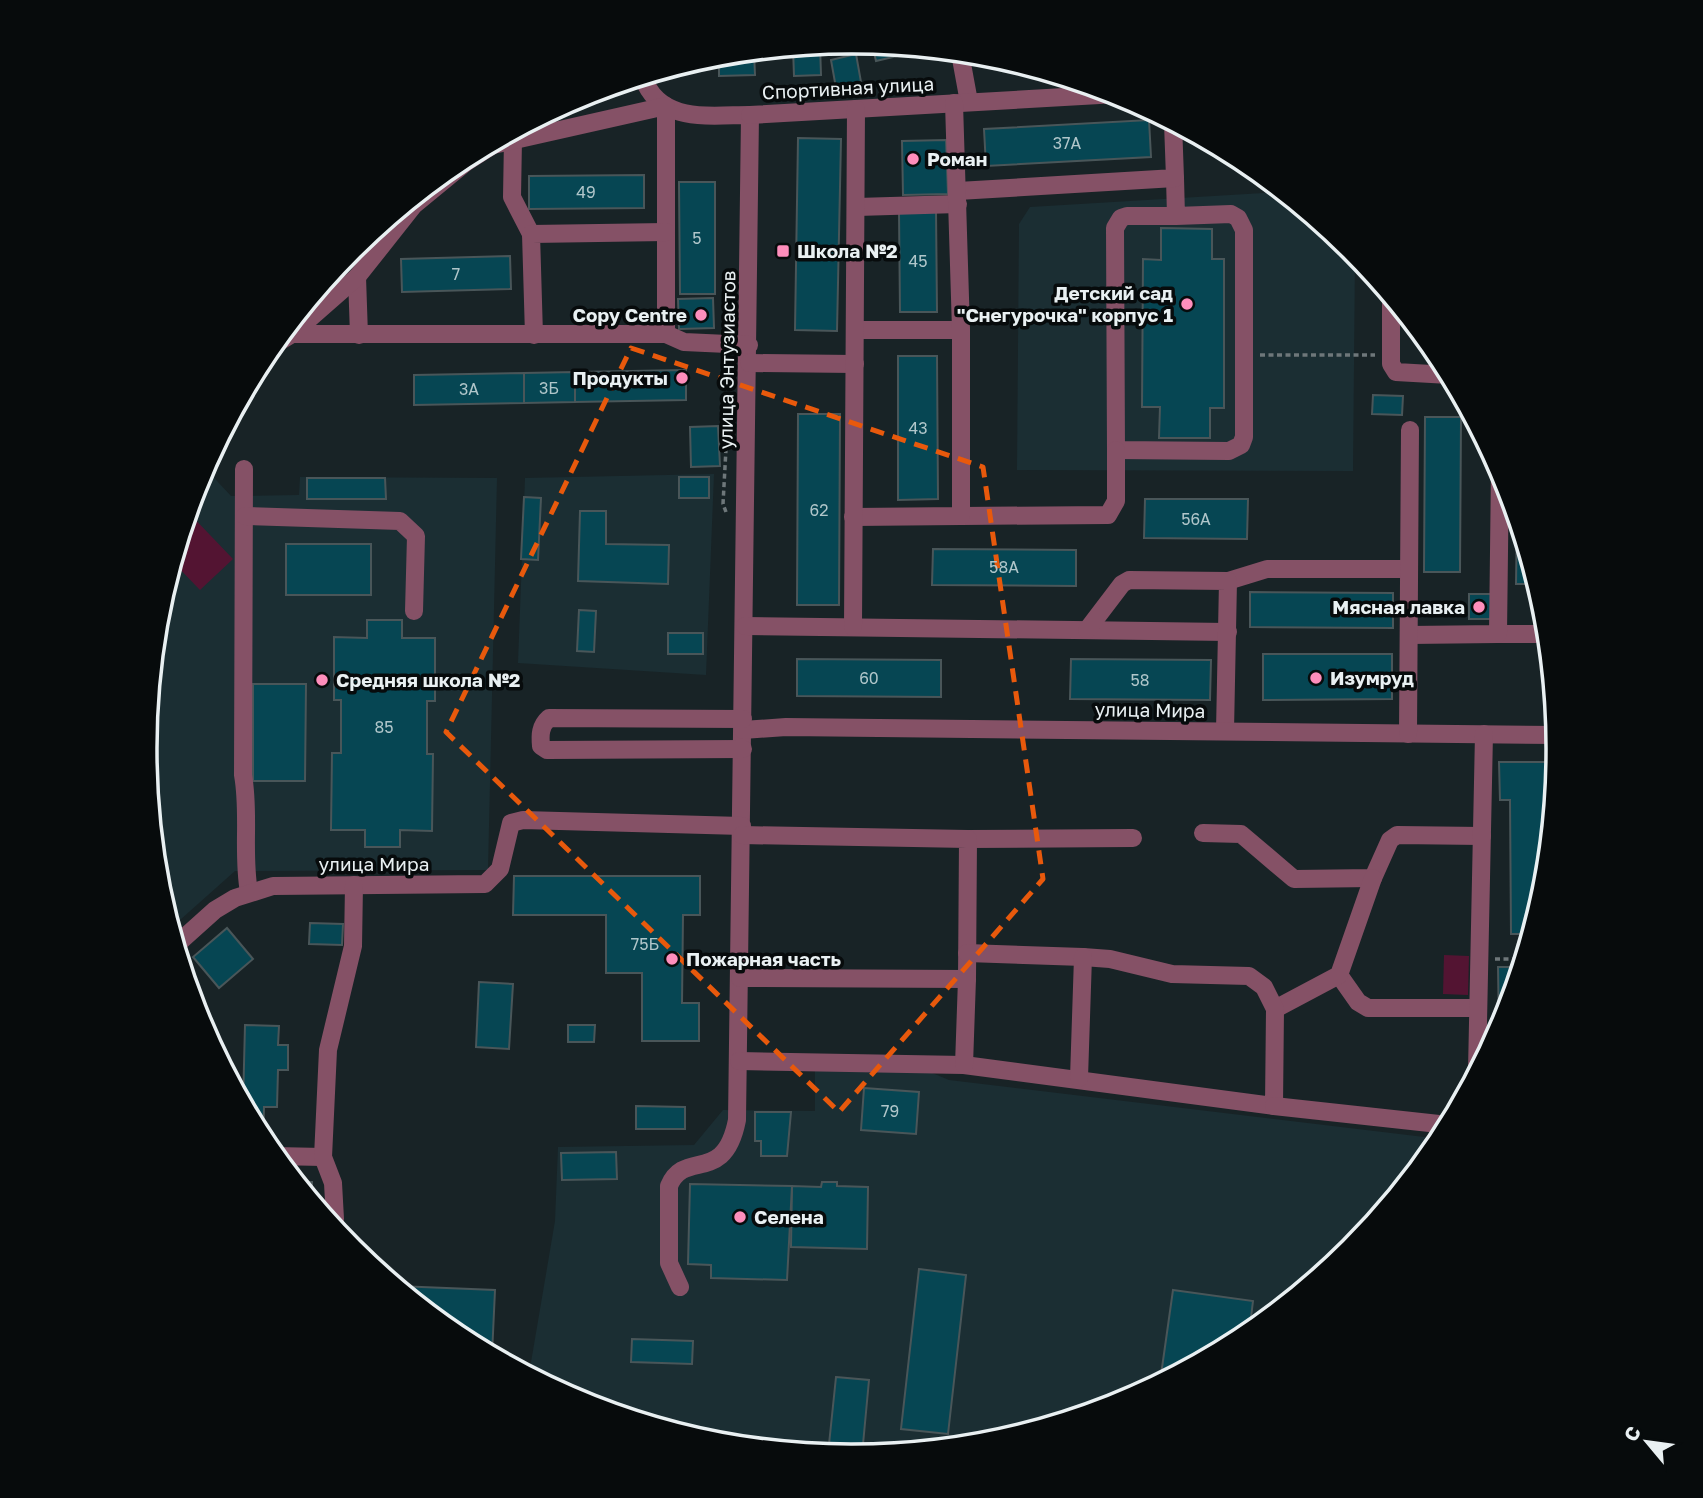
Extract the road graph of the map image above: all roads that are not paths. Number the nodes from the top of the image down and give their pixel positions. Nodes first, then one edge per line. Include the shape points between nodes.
1 (960, 63) edge
2 (648, 85) edge
3 (1087, 96) edge
4 (962, 102) junction
5 (666, 106) junction
6 (856, 109) junction
7 (750, 115) junction
8 (1173, 134) edge
9 (524, 137) edge
10 (513, 142) edge
11 (1175, 178) junction
12 (958, 197) junction
13 (857, 207) junction
14 (1176, 216) junction
15 (399, 222) edge
16 (666, 232) junction
17 (531, 234) junction
18 (358, 277) junction
19 (1391, 312) edge
20 (298, 329) edge
21 (855, 330) junction
22 (961, 330) junction
23 (294, 334) edge
24 (666, 334) junction
25 (359, 335) junction
26 (534, 335) junction
27 (749, 354) junction
28 (855, 364) junction
29 (1436, 374) edge
30 (1410, 430) dead end
31 (1116, 450) junction
32 (244, 469) dead end
33 (1500, 501) edge
34 (245, 516) junction
35 (961, 516) junction
36 (853, 517) junction
37 (1408, 569) junction
38 (1228, 581) junction
39 (414, 611) dead end
40 (745, 626) junction
41 (853, 627) junction
42 (1087, 630) junction
43 (1228, 632) junction
44 (1498, 634) junction
45 (1536, 634) edge
46 (1409, 635) junction
47 (743, 724) junction
48 (1225, 731) junction
49 (1408, 734) junction
50 (1484, 734) junction
51 (1546, 735) edge
52 (743, 748) junction
53 (742, 831) junction
54 (1203, 833) dead end
55 (1482, 836) junction
56 (1133, 838) dead end
57 (968, 839) junction
58 (1373, 878) junction
59 (354, 885) junction
60 (249, 892) junction
61 (183, 938) edge
62 (967, 953) junction
63 (1083, 957) junction
64 (1339, 975) junction
65 (740, 978) junction
66 (967, 979) junction
67 (1478, 1008) junction
68 (1275, 1009) junction
69 (1477, 1051) edge
70 (739, 1061) junction
71 (964, 1065) junction
72 (1079, 1078) junction
73 (1274, 1106) junction
74 (1436, 1124) edge
75 (289, 1156) edge
76 (323, 1157) junction
77 (335, 1213) edge
78 (680, 1287) dead end

1 - 4 street
2 - 5 street
3 - 4 street, Спортивная улица
4 - 6 street, Спортивная улица
4 - 12 street
5 - 7 street via 692,115
5 - 9 street
5 - 16 street
6 - 7 street, Спортивная улица
6 - 13 street
7 - 27 street, улица Энтузиастов
8 - 11 street
10 - 17 street via 512,197
11 - 12 street
11 - 14 street
12 - 13 street
12 - 22 street
13 - 21 street
14 - 31 street via 1127,216 1115,228
14 - 31 street via 1231,214 1242,223 1244,437 1236,450
15 - 18 street
16 - 17 street
16 - 24 street
17 - 26 street
18 - 20 street
18 - 25 street
19 - 29 street via 1391,355 1396,372
21 - 22 street
21 - 28 street
22 - 35 street
23 - 25 street
24 - 26 street
24 - 27 street via 684,342
25 - 26 street
27 - 28 street
27 - 40 street, улица Энтузиастов
28 - 36 street
30 - 37 street
31 - 35 street via 1116,501 1108,515
32 - 34 street
33 - 44 street
34 - 39 street via 400,521 408,525 416,536
34 - 60 street via 243,775 248,803 245,871
35 - 36 street
36 - 41 street
37 - 38 street via 1266,569
37 - 46 street
38 - 42 street via 1129,580
38 - 43 street
40 - 41 street
40 - 47 street, улица Энтузиастов
41 - 42 street
42 - 43 street
43 - 48 street
44 - 45 street
44 - 46 street
46 - 49 street
47 - 48 street, улица Мира
47 - 52 street, улица Энтузиастов
47 - 52 street, улица Мира via 549,719 540,739 547,750
48 - 49 street, улица Мира
49 - 50 street, улица Мира
50 - 51 street, улица Мира
50 - 55 street
52 - 53 street, улица Энтузиастов
53 - 57 street
53 - 59 street, улица Мира via 511,823 500,869 485,884
53 - 65 street, улица Энтузиастов
54 - 58 street via 1241,834 1294,879
55 - 58 street via 1397,835 1390,840
55 - 67 street
56 - 57 street
57 - 62 street
58 - 64 street
59 - 60 street, улица Мира via 273,886
59 - 76 street via 353,946 328,1050
60 - 61 street, улица Мира via 215,909
62 - 63 street
62 - 66 street
63 - 68 street via 1172,974 1249,976 1264,987
63 - 72 street
64 - 67 street via 1358,1002 1368,1008
64 - 68 street
65 - 66 street
65 - 70 street, улица Энтузиастов
66 - 71 street
67 - 69 street
68 - 73 street
70 - 71 street
70 - 78 street, улица Энтузиастов via 733,1140 725,1153 682,1169 669,1186 669,1263
71 - 72 street
72 - 73 street
73 - 74 street
75 - 76 street
76 - 77 street via 335,1194

